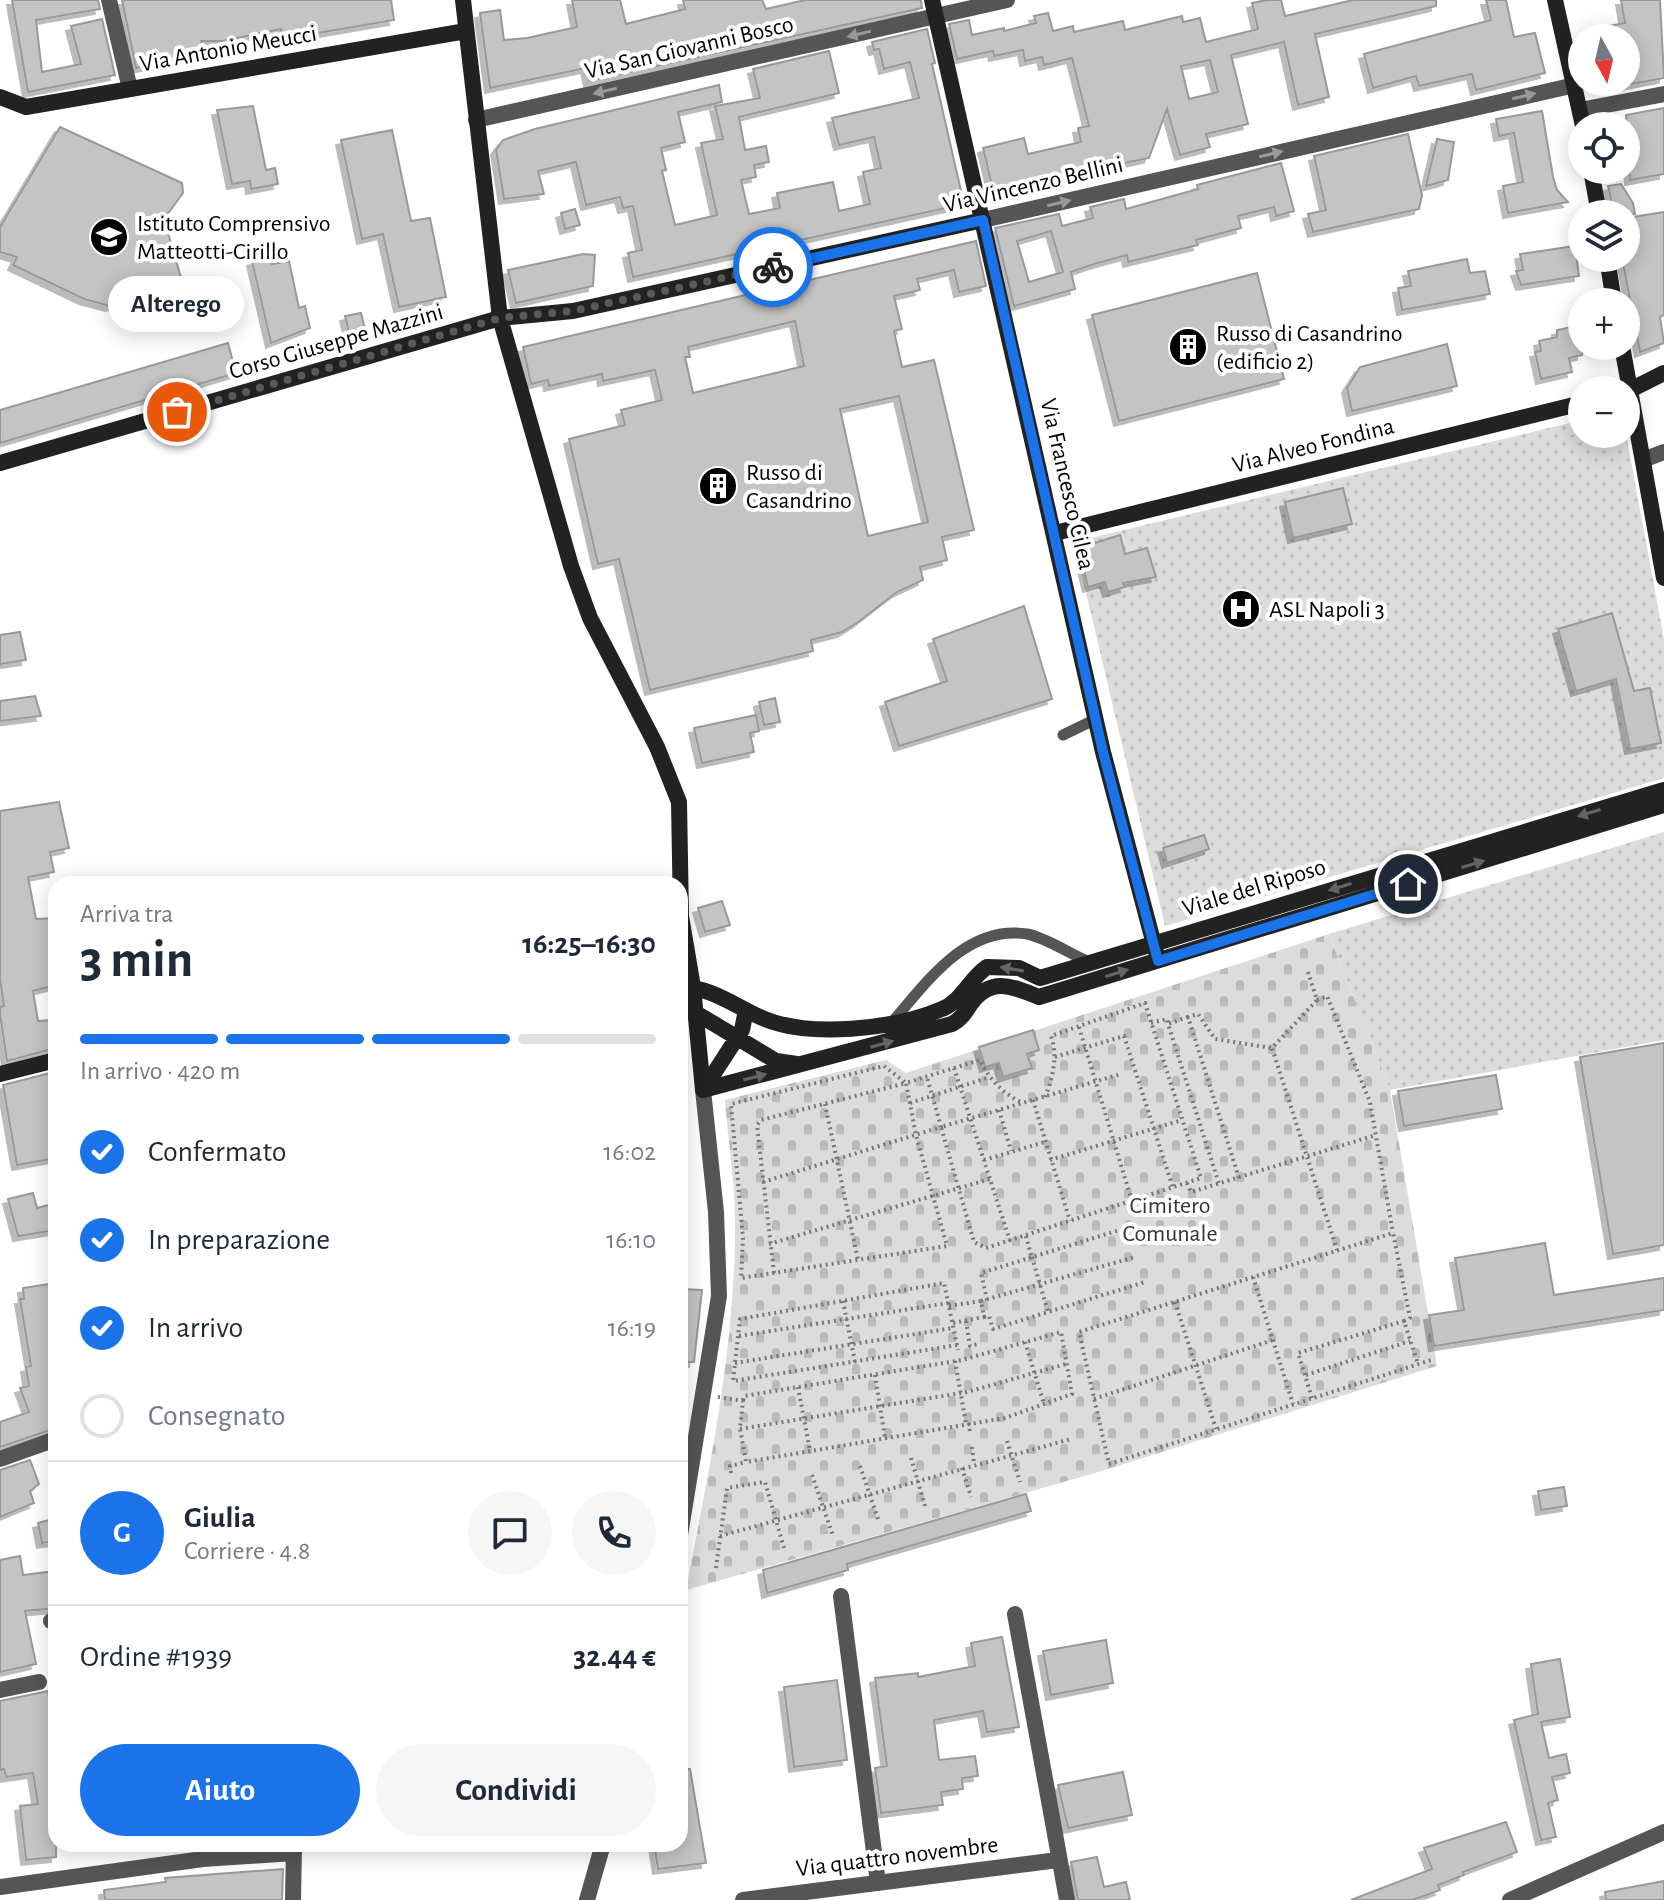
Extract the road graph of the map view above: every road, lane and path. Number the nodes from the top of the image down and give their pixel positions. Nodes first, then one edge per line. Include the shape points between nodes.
1 (109, 0) edge
2 (463, 0) edge
3 (932, 0) edge
4 (1007, 0) edge
5 (1555, 0) edge
6 (935, 17) junction
7 (466, 31) junction
8 (1568, 55) edge
9 (1568, 87) edge
10 (130, 89) junction
11 (1664, 94) edge
12 (0, 97) edge
13 (1602, 112) edge
14 (476, 120) junction
15 (983, 220) junction
16 (500, 318) junction
17 (1664, 373) edge
18 (1640, 386) edge
19 (1568, 406) edge
20 (1640, 446) edge
21 (1664, 452) edge
22 (1643, 460) junction
23 (0, 463) edge
24 (1055, 533) junction
25 (1664, 578) edge
26 (1096, 719) junction
27 (1063, 735) dead end
28 (1664, 790) edge
29 (1664, 805) edge
30 (680, 876) edge
31 (1153, 941) junction
32 (1158, 961) junction
33 (1089, 962) junction
34 (1308, 972) dead end
35 (688, 988) edge
36 (688, 992) edge
37 (1317, 1000) junction
38 (746, 1010) junction
39 (696, 1013) junction
40 (1188, 1017) junction
41 (893, 1021) junction
42 (778, 1023) junction
43 (1151, 1023) junction
44 (1168, 1024) junction
45 (1079, 1027) junction
46 (738, 1038) junction
47 (1086, 1048) junction
48 (1272, 1048) junction
49 (760, 1051) junction
50 (1055, 1057) junction
51 (48, 1062) edge
52 (807, 1065) junction
53 (954, 1068) junction
54 (0, 1074) edge
55 (1121, 1074) dead end
56 (927, 1077) junction
57 (990, 1077) junction
58 (1095, 1081) junction
59 (906, 1083) junction
60 (960, 1087) junction
61 (703, 1090) junction
62 (933, 1096) junction
63 (1045, 1097) junction
64 (1033, 1100) junction
65 (910, 1103) junction
66 (1023, 1103) junction
67 (825, 1104) junction
68 (999, 1110) junction
69 (970, 1118) junction
70 (1182, 1120) junction
71 (941, 1127) junction
72 (1154, 1128) junction
73 (916, 1135) junction
74 (1376, 1135) junction
75 (1114, 1141) junction
76 (1045, 1142) junction
77 (1011, 1151) junction
78 (1307, 1156) junction
79 (836, 1160) junction
80 (984, 1160) junction
81 (1050, 1160) junction
82 (1239, 1178) junction
83 (990, 1179) junction
84 (763, 1182) junction
85 (1187, 1183) junction
86 (1219, 1184) junction
87 (1173, 1188) junction
88 (959, 1189) junction
89 (933, 1196) junction
90 (1132, 1201) junction
91 (848, 1221) junction
92 (1070, 1221) junction
93 (1126, 1228) dead end
94 (1393, 1233) junction
95 (1026, 1236) junction
96 (1010, 1241) junction
97 (769, 1244) junction
98 (1337, 1250) junction
99 (1032, 1256) junction
100 (1135, 1257) dead end
101 (858, 1260) junction
102 (774, 1273) junction
103 (1253, 1277) junction
104 (1145, 1282) dead end
105 (1041, 1286) junction
106 (843, 1301) junction
107 (984, 1301) junction
108 (1174, 1301) junction
109 (949, 1305) junction
110 (1048, 1312) junction
111 (984, 1317) junction
112 (847, 1319) junction
113 (966, 1321) junction
114 (1404, 1321) junction
115 (953, 1326) junction
116 (739, 1336) junction
117 (1273, 1340) junction
118 (1410, 1341) junction
119 (1025, 1342) junction
120 (851, 1344) junction
121 (978, 1344) dead end
122 (958, 1354) junction
123 (1431, 1360) dead end
124 (855, 1362) junction
125 (735, 1363) junction
126 (1067, 1363) junction
127 (1418, 1364) junction
128 (1195, 1365) junction
129 (1035, 1374) junction
130 (875, 1375) junction
131 (1305, 1375) junction
132 (798, 1387) junction
133 (961, 1393) junction
134 (722, 1398) dead end
135 (1312, 1398) junction
136 (1094, 1399) junction
137 (743, 1401) junction
138 (1044, 1404) junction
139 (1293, 1404) junction
140 (880, 1406) junction
141 (804, 1419) junction
142 (968, 1424) junction
143 (740, 1429) junction
144 (1216, 1429) junction
145 (970, 1433) dead end
146 (885, 1438) junction
147 (1071, 1439) dead end
148 (1007, 1441) dead end
149 (48, 1442) edge
150 (972, 1447) dead end
151 (810, 1451) junction
152 (1011, 1455) junction
153 (911, 1458) dead end
154 (0, 1459) edge
155 (746, 1462) junction
156 (974, 1464) junction
157 (860, 1466) dead end
158 (962, 1468) junction
159 (731, 1473) dead end
160 (812, 1475) dead end
161 (917, 1481) junction
162 (1020, 1482) dead end
163 (688, 1486) edge
164 (869, 1494) junction
165 (971, 1497) dead end
166 (823, 1507) junction
167 (926, 1509) dead end
168 (776, 1520) junction
169 (879, 1522) dead end
170 (720, 1536) junction
171 (833, 1536) dead end
172 (784, 1548) dead end
173 (716, 1568) dead end
174 (841, 1596) dead end
175 (1015, 1614) dead end
176 (39, 1682) dead end
177 (0, 1690) edge
178 (1664, 1832) edge
179 (261, 1852) edge
180 (294, 1852) edge
181 (601, 1852) edge
182 (1058, 1860) junction
183 (878, 1883) junction
184 (0, 1887) edge
185 (1528, 1896) edge
186 (293, 1900) edge
187 (587, 1900) edge
188 (743, 1900) edge
189 (1067, 1900) edge
190 (1510, 1900) edge

1 - 10 street
2 - 7 street
3 - 6 street, Via Francesco Cilea
4 - 6 street, Via San Giovanni Bosco
5 - 8 street
6 -> 14 street, Via San Giovanni Bosco
6 - 15 street, Via Francesco Cilea
7 - 10 street, Via Antonio Meucci
7 - 14 street
15 -> 9 street, Via Vincenzo Bellini
10 - 12 street, Via Antonio Meucci via 26,107
11 - 13 street
14 - 16 street
15 - 16 street, Via Vincenzo Bellini via 573,311
15 - 24 street, Via Francesco Cilea
16 - 23 street, Corso Giuseppe Mazzini
16 - 30 street via 590,618 657,747 679,802
17 - 18 street
19 - 24 street, Via Alveo Fondina
20 - 22 street
21 - 22 street
22 - 25 street
24 - 26 street, Via Francesco Cilea
26 - 27 lane
26 - 31 street, Via Francesco Cilea
28 -> 31 street, Viale del Riposo
32 -> 29 street, Viale del Riposo
31 - 32 street, Via Francesco Cilea
31 - 33 street, Viale del Riposo
52 -> 32 street, Viale del Riposo via 952,1024 992,986 1008,985 1039,997
33 -> 41 street, Viale del Riposo via 1040,978 1019,968 987,967 943,1009
33 - 41 lane via 1028,934 974,941 949,960
34 - 37 path
35 - 38 street, Viale del Riposo
36 - 39 street
37 - 48 path
37 - 74 path via 1327,996 1370,1102
38 - 42 street, Viale del Riposo
38 - 46 street
39 - 46 street, Viale del Riposo
39 - 61 street
40 - 44 path
40 - 48 path via 1198,1014 1215,1039
40 - 82 path
41 - 42 street, Viale del Riposo via 842,1030
42 - 49 street via 756,1030 753,1041
43 - 44 path via 1167,1019
43 - 45 path via 1145,1003
43 - 70 path
44 - 86 path
45 - 47 path
45 - 50 path via 1051,1036
46 - 49 street, Viale del Riposo
46 - 61 street
47 - 50 path
47 - 58 path
47 - 72 path via 1124,1036
48 - 78 path
49 - 52 street, Viale del Riposo via 776,1061
50 - 63 path
51 - 54 street
61 -> 52 street, Viale del Riposo
53 - 56 path
53 - 57 path via 980,1060
53 - 60 path
55 - 58 path
56 - 59 path
56 - 62 path
57 - 60 path
57 - 66 path
58 - 63 path
58 - 75 path
59 - 65 path
59 - 67 path
59 - 102 path via 884,1066 731,1104 743,1238 741,1278
60 - 62 path
60 - 69 path
61 - 163 street via 719,1296
62 - 65 path
62 - 71 path
63 - 64 path
64 - 66 path
64 - 76 path
65 - 73 path
66 - 68 path
67 - 79 path
67 - 84 path via 757,1125
68 - 69 path
68 - 77 path
69 - 71 path
69 - 80 path
70 - 72 path
70 - 85 path via 1201,1178
71 - 73 path
71 - 88 path
72 - 75 path
72 - 87 path
73 - 79 path
73 - 89 path
74 - 78 path
74 - 94 path
75 - 81 path
75 - 90 path
76 - 77 path
76 - 81 path
77 - 80 path
78 - 82 path
78 - 98 path
79 - 84 path
79 - 91 path
80 - 83 path
81 - 92 path
82 - 86 path
83 - 88 path
83 - 96 path
84 - 97 path
85 - 86 path via 1191,1192
85 - 87 path
87 - 90 path
88 - 89 path
88 - 96 path via 974,1242 986,1248
89 - 91 path
89 - 101 path via 947,1246
90 - 92 path
91 - 97 path
91 - 101 path
92 - 95 path
93 - 99 path
94 - 98 path
94 - 114 path via 1410,1318
95 - 96 path
95 - 99 path
97 - 102 path
98 - 103 path
99 - 105 path
99 - 107 path via 981,1273
100 - 105 path
101 - 102 path
103 - 108 path
103 - 117 path
104 - 110 path
105 - 107 path
105 - 110 path
106 - 109 path via 944,1283
106 - 112 path
106 - 116 path via 740,1319
107 - 109 path
107 - 111 path
108 - 128 path
108 - 136 path via 1079,1332
109 - 112 path
109 - 115 path
110 - 111 path via 993,1329 989,1316
111 - 113 path
112 - 116 path
112 - 120 path
113 - 115 path
113 - 121 path via 970,1346
114 - 118 path
114 - 131 path via 1298,1353
115 - 120 path
115 - 122 path
116 - 125 path
117 - 128 path
117 - 139 path
118 - 127 path
118 - 131 path
119 - 122 path
119 - 126 path via 1061,1332
119 - 129 path
120 - 124 path
120 - 125 path
122 - 124 path
122 - 130 path
122 - 133 path
123 - 127 path
124 - 125 path via 733,1381
126 - 129 path
126 - 138 path via 1072,1394
127 - 135 path
128 - 136 path
128 - 144 path
129 - 133 path
129 - 138 path
130 - 132 path
130 - 140 path
131 - 135 path
132 - 137 path via 744,1396
132 - 141 path
133 - 140 path
133 - 142 path
134 - 137 path
135 - 139 path
136 - 144 path via 1109,1464
137 - 143 path
138 - 142 path
139 - 144 path
140 - 141 path
140 - 146 path
141 - 143 path
141 - 151 path
142 - 145 path
142 - 146 path
143 - 155 path
146 - 151 path
147 - 152 path
148 - 152 path
149 - 154 street
150 - 156 path
151 - 155 path
152 - 156 path
152 - 162 path
153 - 161 path
155 - 159 path via 730,1466
156 - 158 path
157 - 164 path
158 - 161 path
158 - 165 path
160 - 166 path
161 - 164 path
161 - 167 path
164 - 166 path
164 - 169 path
166 - 168 path
166 - 171 path
168 - 170 path
168 - 170 path via 765,1482 727,1488
168 - 172 path
170 - 173 path
174 - 183 street
175 - 182 street
176 - 177 street
178 - 185 street
179 - 184 street
180 - 186 street
181 - 187 street
182 - 183 street, Via quattro novembre
182 - 189 street
183 - 188 street, Via quattro novembre
185 - 190 street

